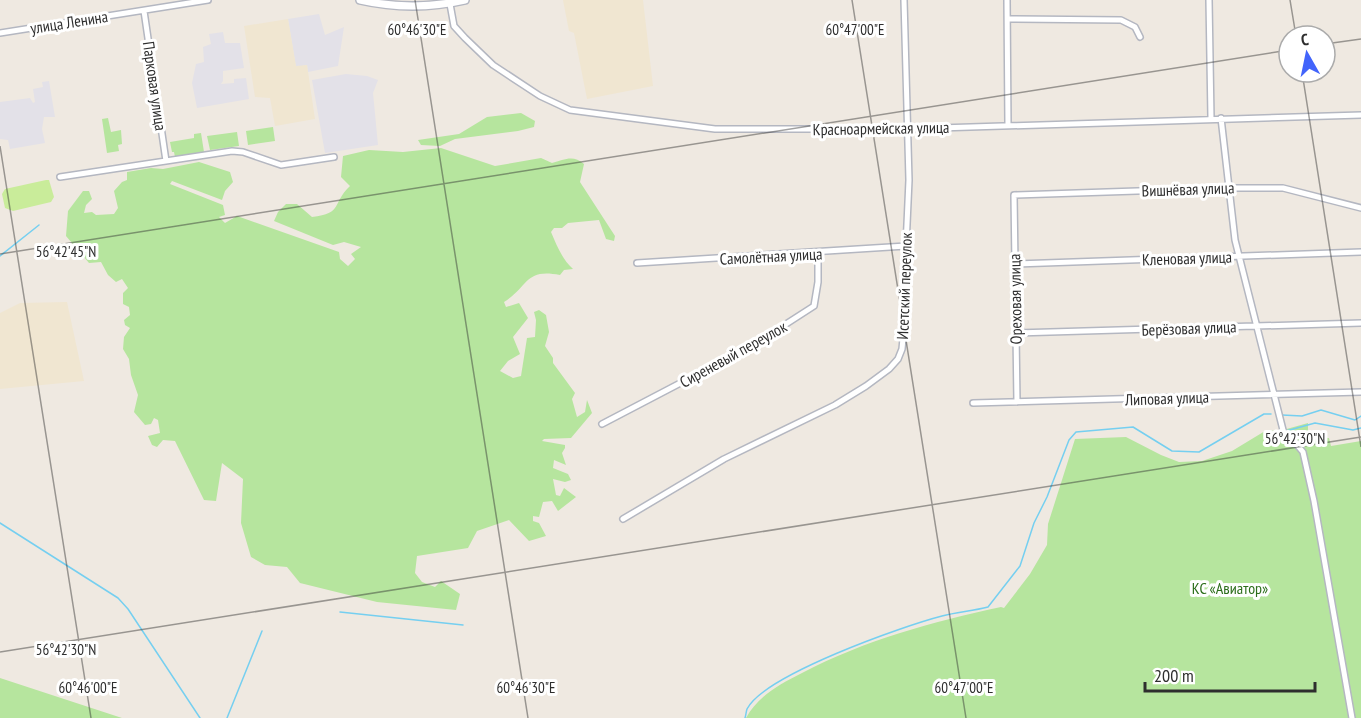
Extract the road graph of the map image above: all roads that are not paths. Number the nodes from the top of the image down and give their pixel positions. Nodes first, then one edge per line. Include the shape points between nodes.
1 (208, 0) edge
2 (360, 0) edge
3 (465, 0) edge
4 (904, 0) edge
5 (1008, 0) edge
6 (1209, 0) edge
7 (450, 4) junction
8 (144, 10) junction
9 (1008, 19) junction
10 (0, 33) edge
11 (1140, 37) dead end
12 (1361, 115) edge
13 (1211, 118) junction
14 (1221, 118) junction
15 (1008, 126) junction
16 (907, 129) junction
17 (334, 157) dead end
18 (166, 161) junction
19 (60, 177) dead end
20 (1228, 188) junction
21 (1014, 195) joint
22 (1361, 208) edge
23 (906, 246) junction
24 (1361, 252) edge
25 (818, 253) junction
26 (1240, 257) junction
27 (637, 263) dead end
28 (1014, 264) junction
29 (1361, 322) edge
30 (1257, 325) junction
31 (1016, 333) junction
32 (1361, 392) edge
33 (1272, 395) junction
34 (1017, 402) junction
35 (973, 403) dead end
36 (602, 424) dead end
37 (623, 519) dead end
38 (1352, 718) edge

1 - 8 street, улица Ленина
2 - 7 street via 397,7
3 - 7 street
4 - 16 street, Исетский переулок
5 - 9 street
6 - 13 street
7 - 16 street, Красноармейская улица via 454,26 493,65 540,96 570,110 714,129
8 - 10 street, улица Ленина
8 - 18 street, Парковая улица
9 - 11 street via 1121,20 1135,27
9 - 15 street
12 - 14 street, Красноармейская улица
13 - 14 street, Красноармейская улица
13 - 15 street, Красноармейская улица
14 - 20 street
15 - 16 street, Красноармейская улица
16 - 23 street, Исетский переулок
17 - 18 street via 281,165 232,151
18 - 19 street
20 - 21 street, Вишнёвая улица
20 - 22 street, Вишнёвая улица via 1283,188
20 - 26 street
21 - 28 street, Ореховая улица
23 - 25 street, Самолётная улица
23 - 37 street, Исетский переулок via 902,349 889,369 835,405 724,459
24 - 26 street, Кленовая улица
25 - 27 street, Самолётная улица
25 - 36 street, Сиреневый переулок via 814,306 755,344
26 - 28 street, Кленовая улица
26 - 30 street
28 - 31 street, Ореховая улица
29 - 30 street, Берёзовая улица
30 - 31 street, Берёзовая улица
30 - 33 street
31 - 34 street, Ореховая улица
32 - 33 street, Липовая улица
33 - 34 street, Липовая улица
33 - 38 street via 1285,435 1303,452
34 - 35 street, Липовая улица

